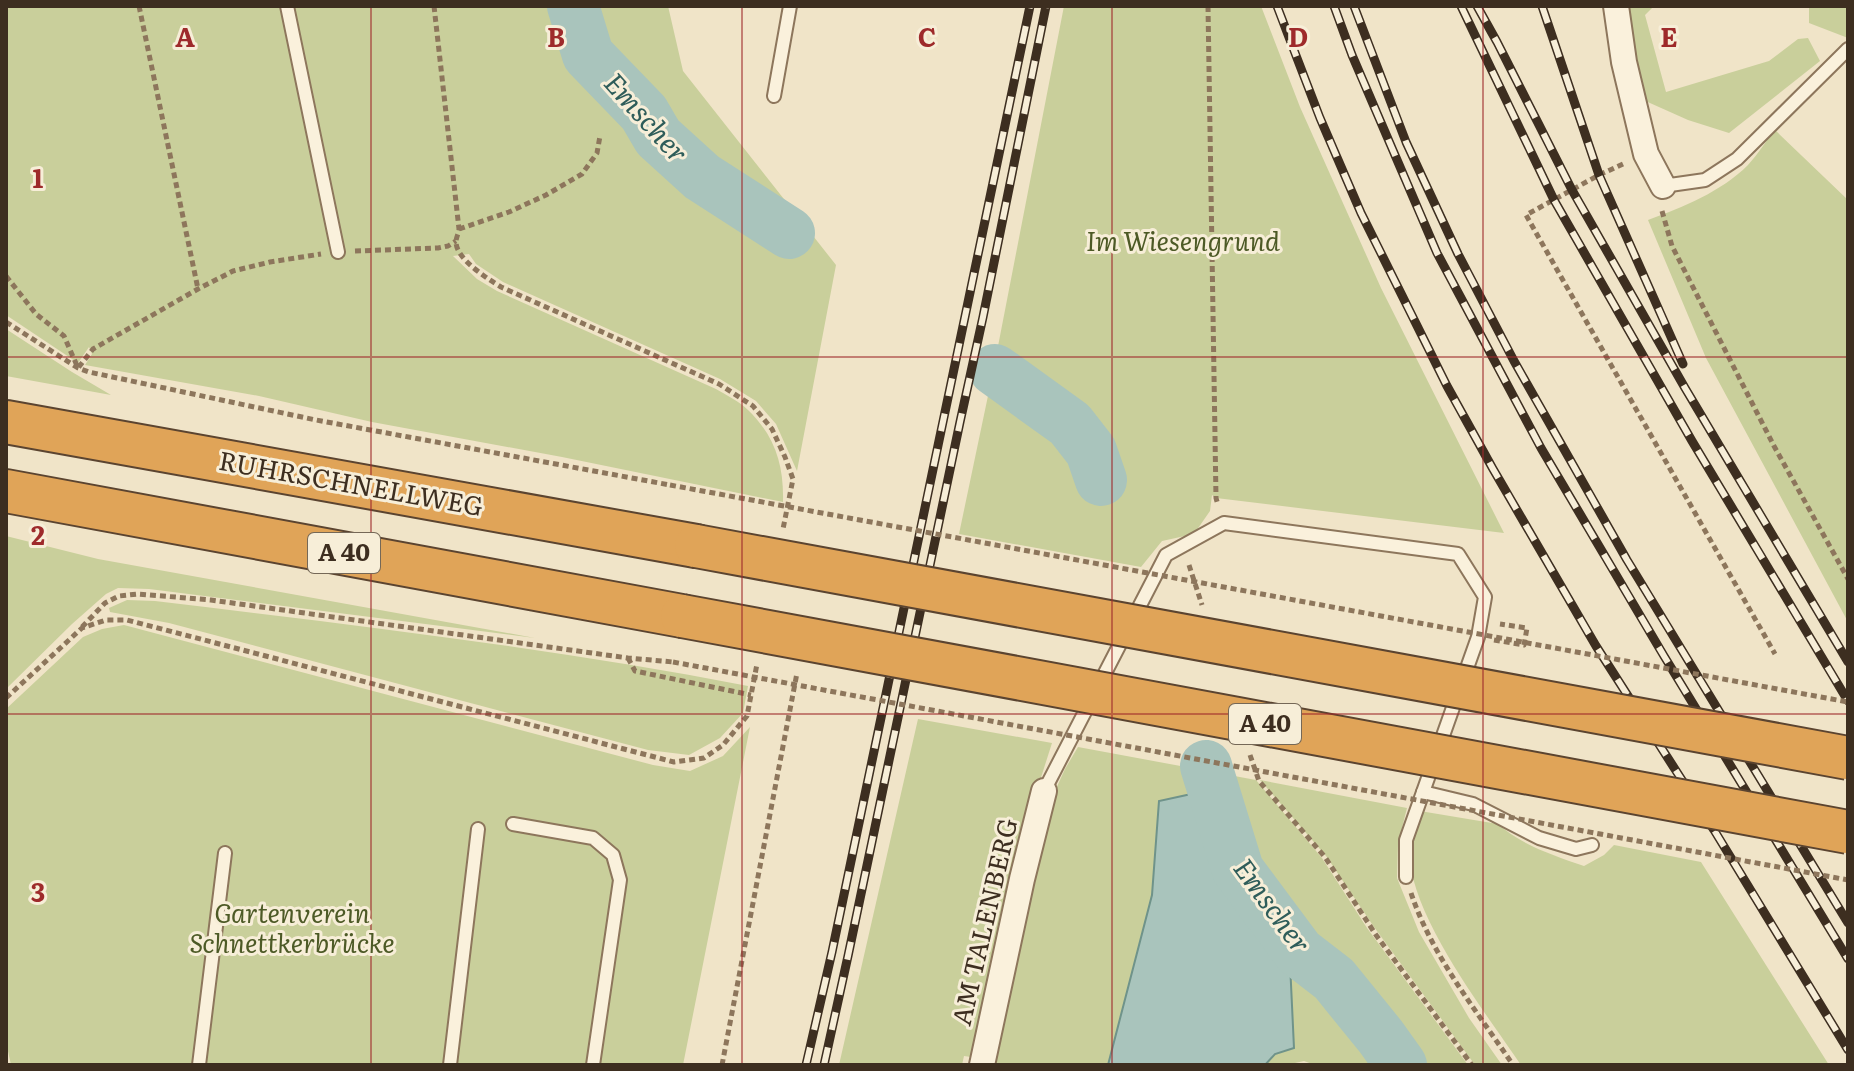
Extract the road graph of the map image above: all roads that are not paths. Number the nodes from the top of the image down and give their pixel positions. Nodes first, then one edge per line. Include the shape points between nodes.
1 (287, 6) edge
2 (790, 6) edge
3 (1616, 6) edge
4 (1848, 49) edge
5 (774, 96) dead end
6 (1663, 186) joint
7 (338, 252) road end
8 (6, 422) edge
9 (6, 491) edge
10 (1848, 758) edge
11 (1044, 791) joint
12 (1423, 792) junction
13 (513, 824) dead end
14 (478, 829) dead end
15 (1848, 832) edge
16 (1592, 845) dead end
17 (225, 853) dead end
18 (1406, 877) road end
19 (199, 1065) edge
20 (450, 1065) edge
21 (593, 1065) edge
22 (982, 1065) edge

1 - 7 lane
2 - 5 lane
3 - 6 street via 1646,154
4 - 6 lane via 1737,159 1705,180
8 - 10 highway, RUHRSCHNELLWEG, bridge
9 - 15 highway, A 40, bridge
11 - 12 lane via 1166,555 1224,523 1458,554 1485,597 1479,636
11 - 22 street, AM TALENBERG
12 - 16 lane via 1473,804 1539,838 1576,849
12 - 18 lane via 1406,840
13 - 21 lane via 593,838 613,855 620,880
14 - 20 lane
17 - 19 lane

